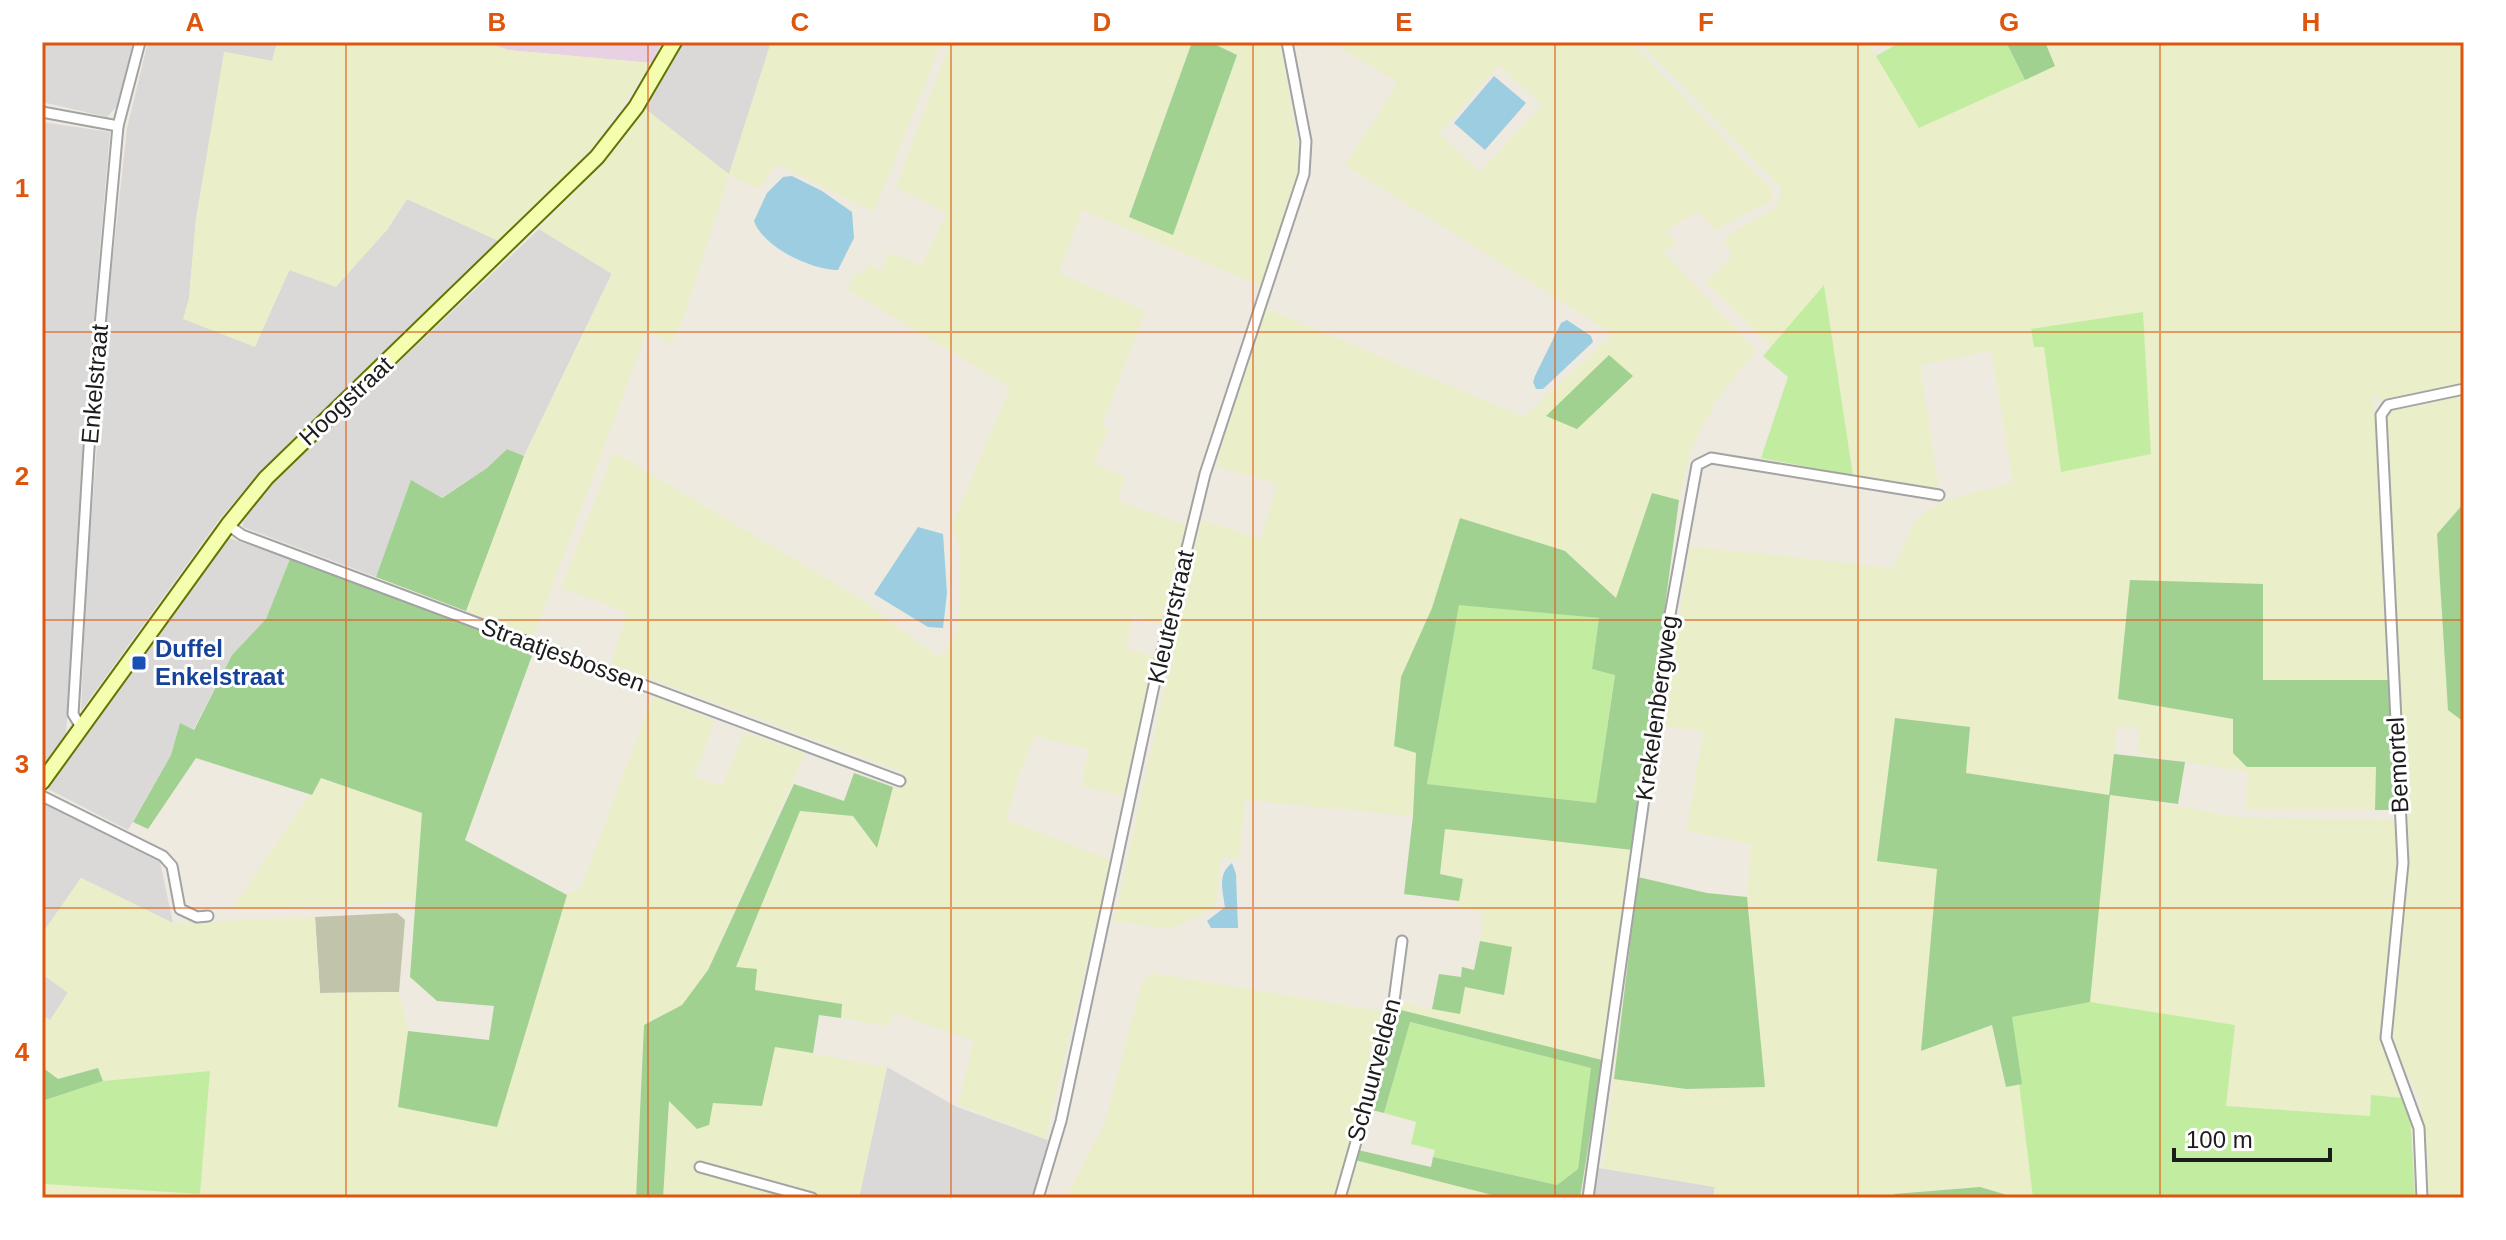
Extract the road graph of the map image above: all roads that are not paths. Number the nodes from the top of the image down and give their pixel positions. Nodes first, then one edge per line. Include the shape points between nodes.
1 (140, 42) edge
2 (674, 42) edge
3 (1287, 42) edge
4 (42, 112) edge
5 (118, 126) junction
6 (2464, 389) edge
7 (1939, 495) dead end
8 (228, 525) junction
9 (81, 727) junction
10 (900, 781) dead end
11 (42, 782) edge
12 (42, 796) edge
13 (208, 916) dead end
14 (1402, 941) dead end
15 (700, 1167) dead end
16 (812, 1198) edge
17 (1038, 1198) edge
18 (1340, 1198) edge
19 (1588, 1198) edge
20 (2422, 1198) edge

1 - 5 street, Enkelstraat
2 - 8 street, Hoogstraat via 636,107 597,157 309,435
3 - 17 street, Kleuterstraat via 1306,141 1304,174 1205,474 1149,707 1068,1090
4 - 5 street
5 - 9 street, Enkelstraat via 88,464 73,714
6 - 20 street, Bemortel via 2388,405 2381,415 2403,863 2386,1038 2419,1128
7 - 19 street, Krekelenbergweg via 1711,458 1697,465 1669,620
8 - 9 street, Hoogstraat
8 - 10 street, Straatjesbossen via 256,540
9 - 11 street, Hoogstraat
12 - 13 street via 163,856 172,866 180,909
14 - 18 street, Schuurvelden via 1392,1016
15 - 16 street

